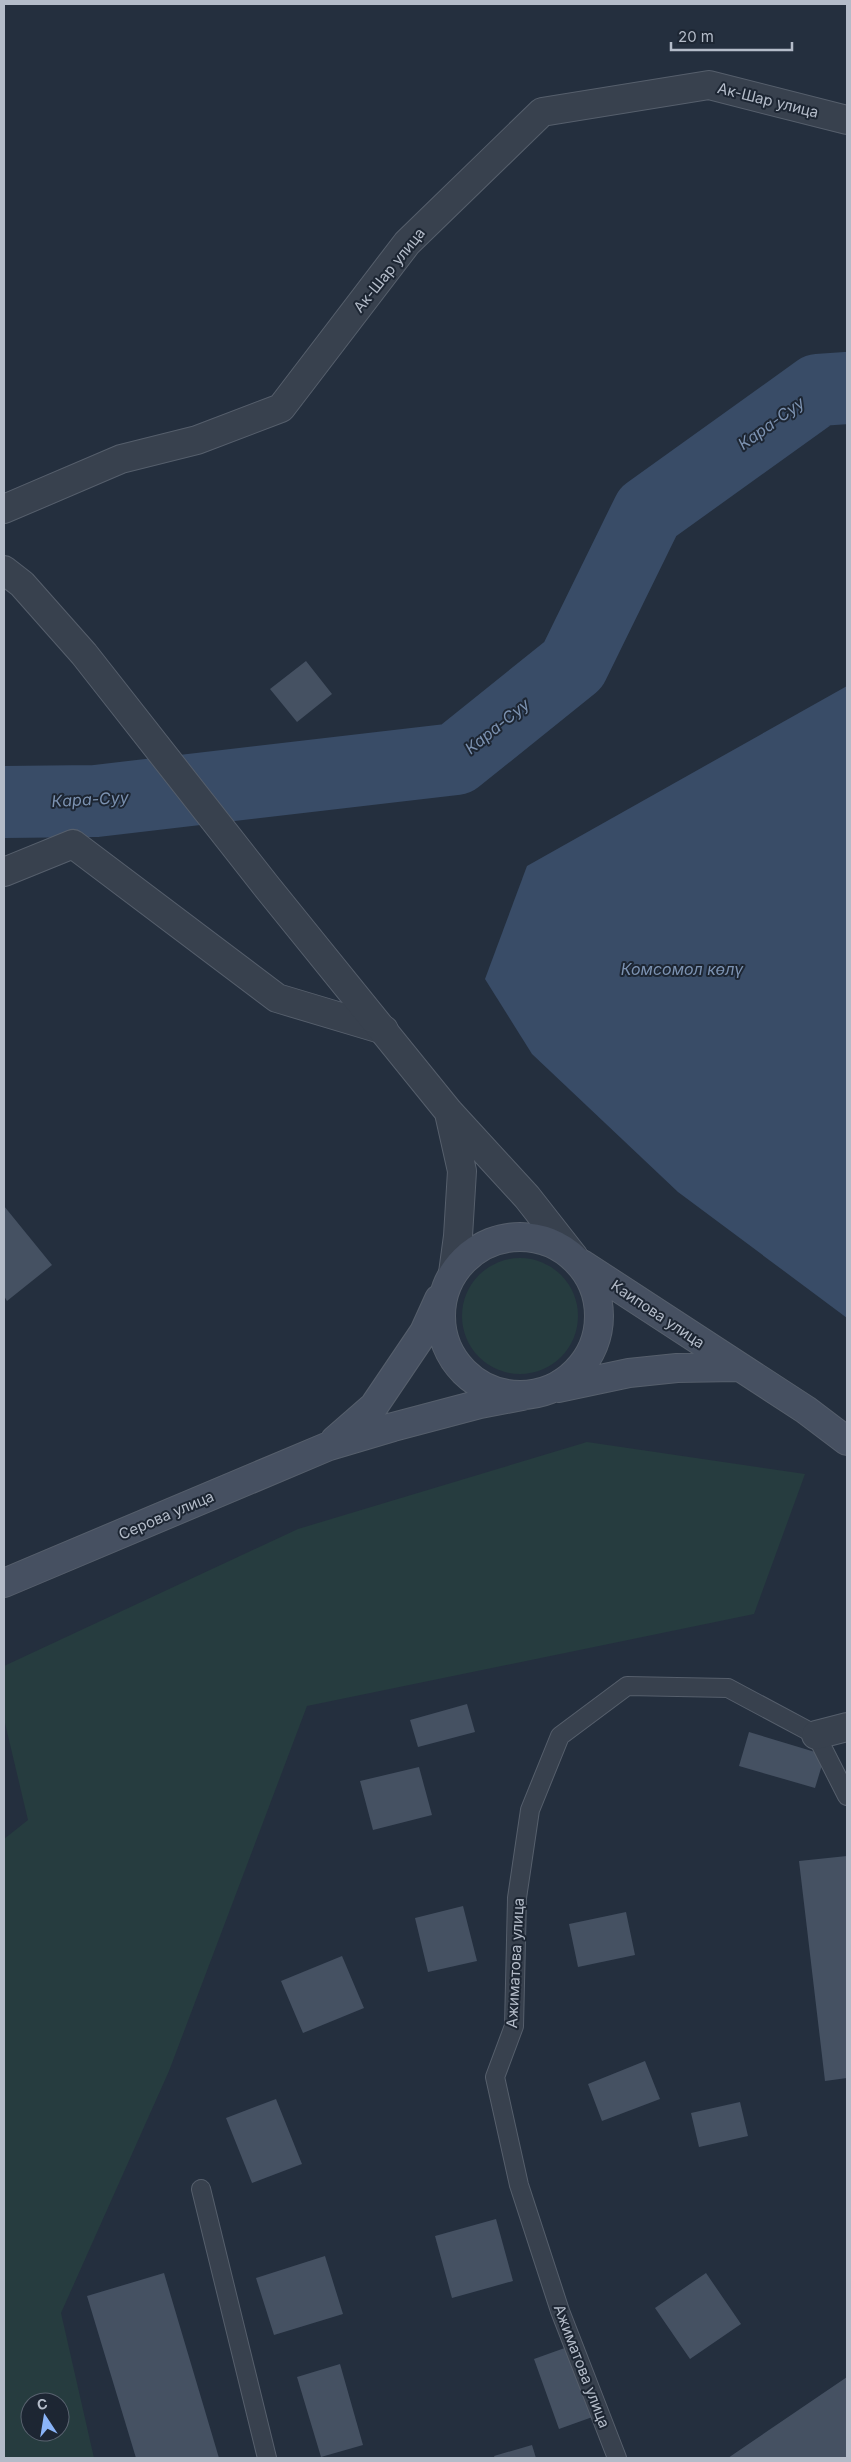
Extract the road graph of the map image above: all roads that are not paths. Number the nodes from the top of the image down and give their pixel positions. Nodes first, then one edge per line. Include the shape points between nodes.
1 (847, 120) edge
2 (4, 509) edge
3 (4, 570) edge
4 (4, 872) edge
5 (384, 1030) junction
6 (448, 1112) junction
7 (576, 1259) junction
8 (450, 1278) junction
9 (737, 1366) junction
10 (553, 1389) junction
11 (522, 1396) junction
12 (847, 1441) edge
13 (329, 1446) junction
14 (4, 1583) edge
15 (847, 1727) edge
16 (816, 1735) junction
17 (847, 1796) edge
18 (201, 2189) dead end
19 (267, 2458) edge
20 (617, 2458) edge

1 - 2 street, Ак-Шар улица via 709,85 542,112 408,243 280,408 197,440 122,459
3 - 5 street via 22,584 107,683
4 - 5 street via 73,844 277,998
5 - 6 street
6 - 7 street via 527,1197
6 - 8 street via 462,1171 458,1236
7 - 8 main road via 550,1242 523,1236 495,1240 471,1253
7 - 9 main road, Каипова улица
7 - 10 main road via 594,1286 600,1316 595,1346 578,1372
8 - 11 main road via 440,1315 446,1346 464,1373 491,1391
8 - 13 main road, Серова улица via 424,1332 374,1406
9 - 10 main road, Каипова улица via 629,1373
9 - 12 main road, Каипова улица via 806,1410
10 - 11 main road
11 - 13 main road, Серова улица via 394,1426
13 - 14 main road, Серова улица
15 - 16 street
16 - 17 lane
16 - 20 lane, Ажиматова улица via 728,1688 627,1686 560,1736 530,1810 518,1898 514,2026 495,2077 519,2186 560,2311
18 - 19 lane

